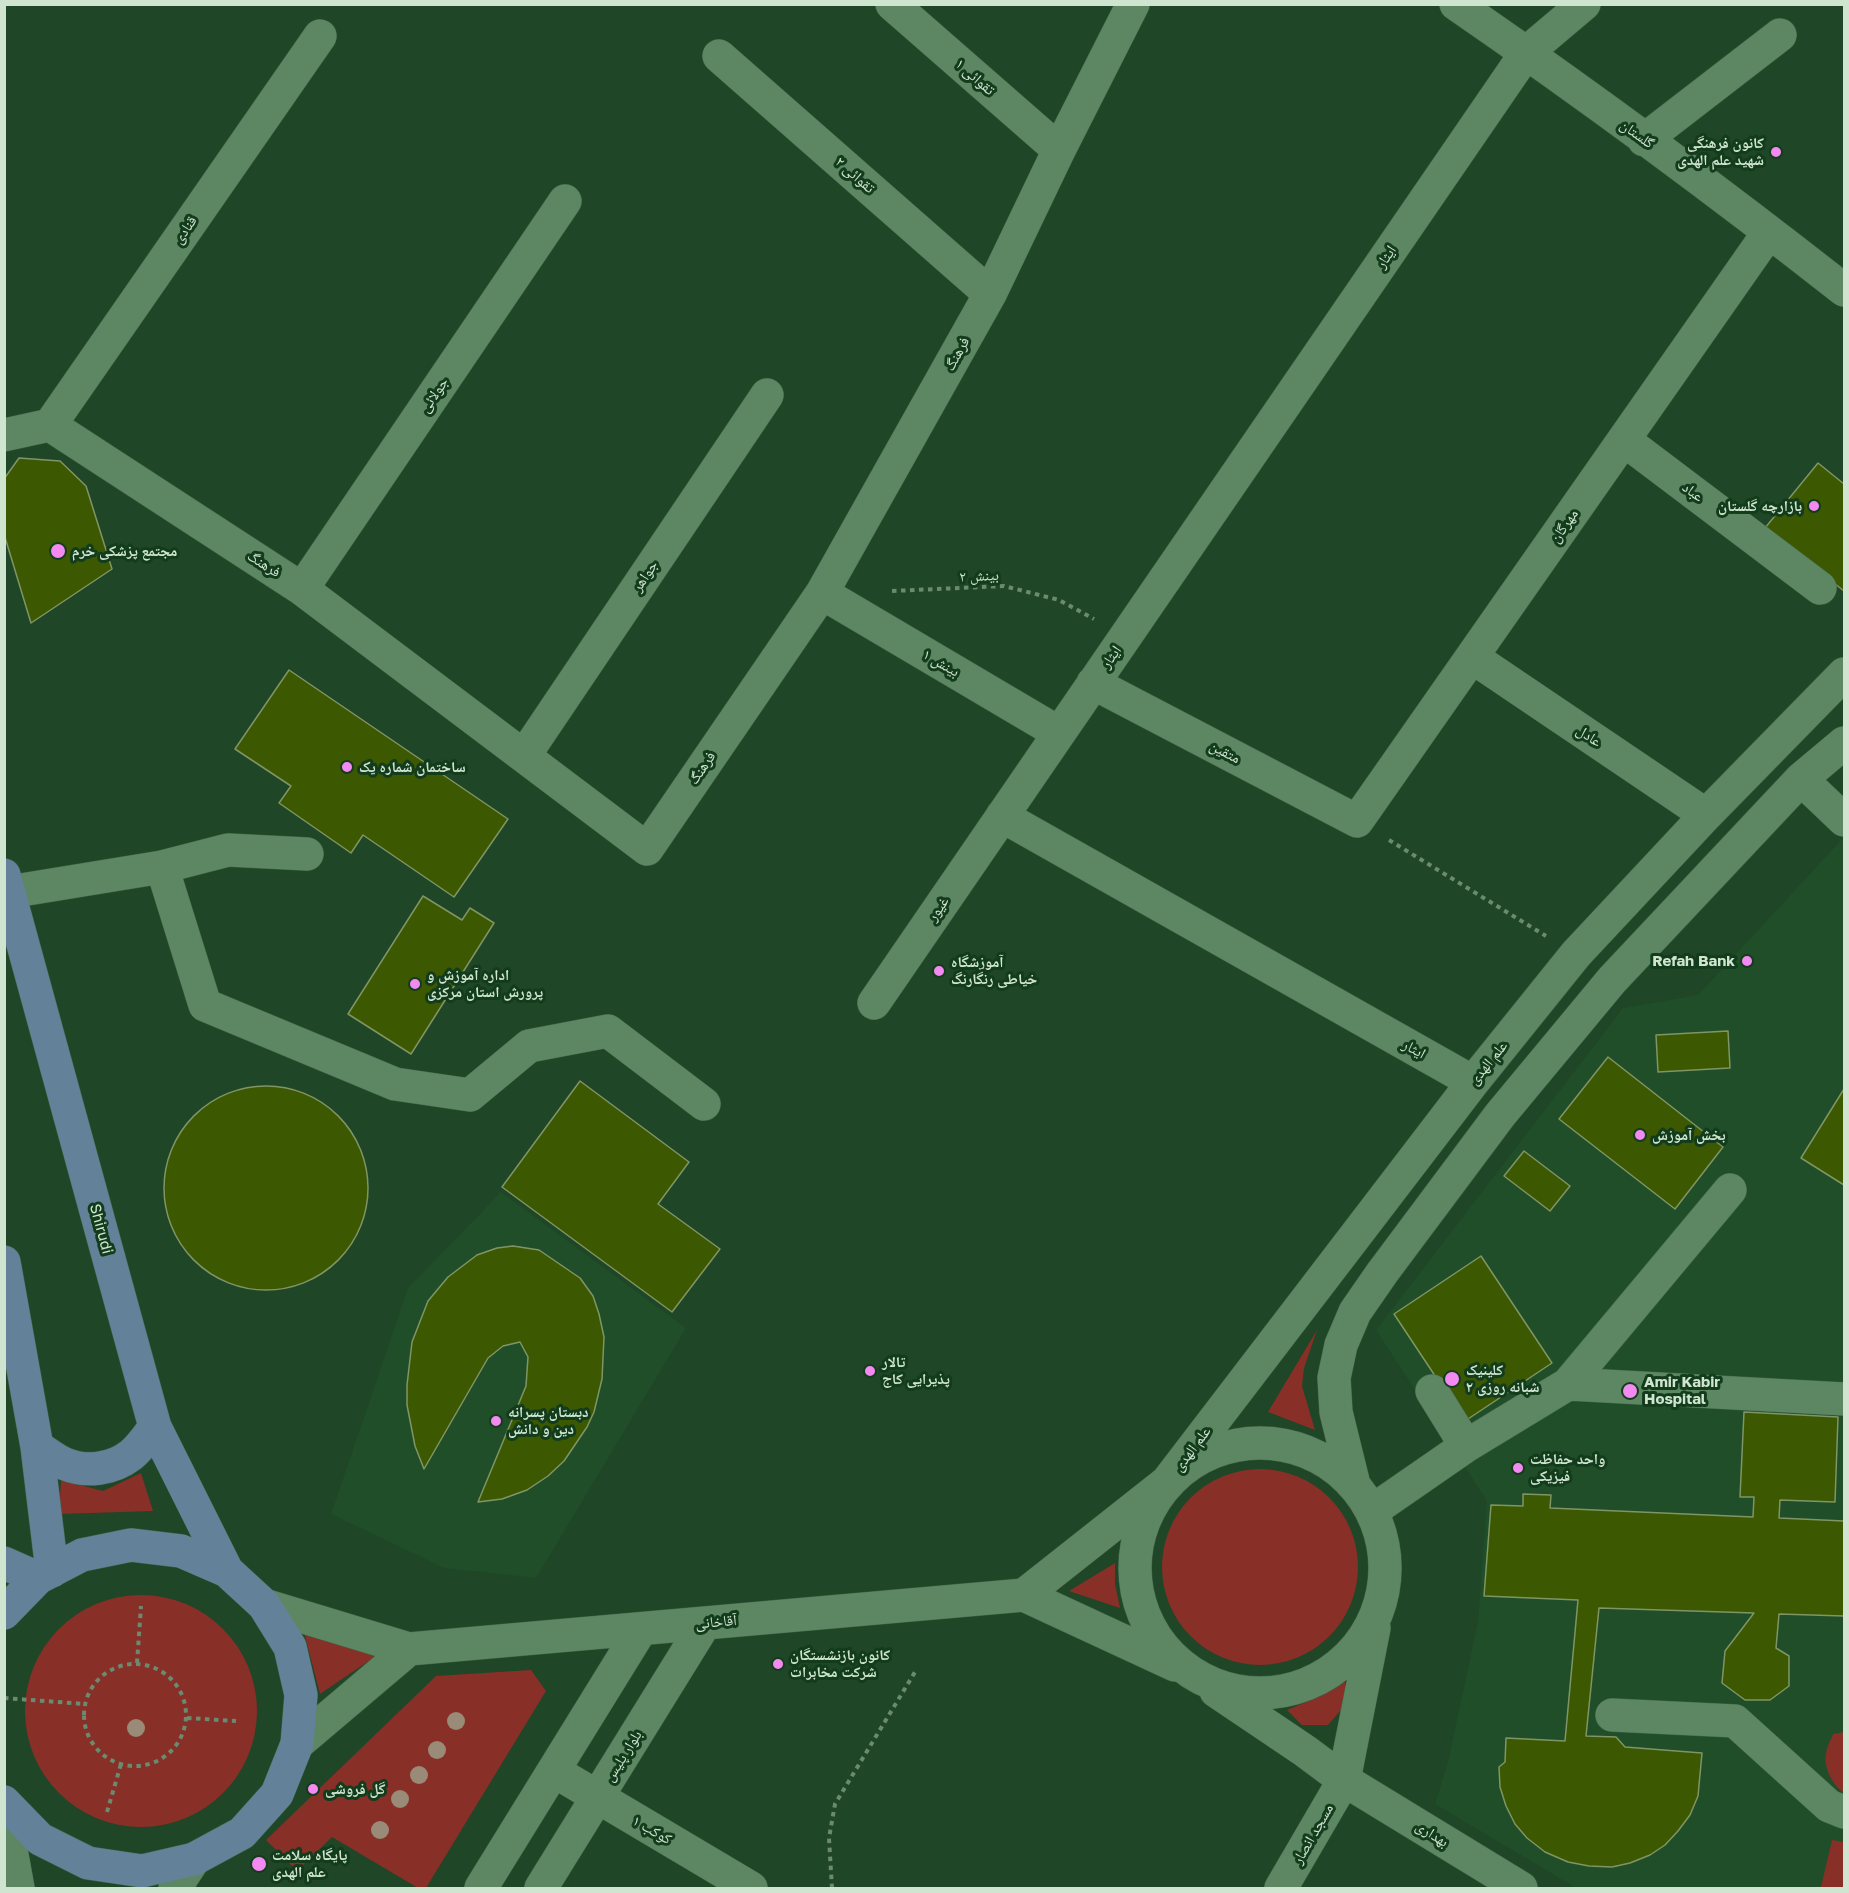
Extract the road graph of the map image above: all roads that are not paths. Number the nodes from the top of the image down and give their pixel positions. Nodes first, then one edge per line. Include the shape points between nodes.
1 (892, 4) edge
2 (1132, 4) edge
3 (1456, 4) edge
4 (1584, 4) edge
5 (1780, 35) dead end
6 (320, 36) dead end
7 (1526, 53) junction
8 (719, 56) dead end
9 (1644, 140) junction
10 (1059, 150) junction
11 (566, 201) dead end
12 (1769, 231) junction
13 (1845, 290) edge
14 (990, 294) junction
15 (767, 395) dead end
16 (50, 425) junction
17 (4, 435) edge
18 (1624, 440) junction
19 (1820, 588) dead end
20 (302, 589) junction
21 (822, 593) junction
22 (1472, 657) junction
23 (1845, 674) edge
24 (1094, 683) junction
25 (1059, 733) junction
26 (1845, 744) edge
27 (524, 756) junction
28 (1800, 779) junction
29 (1707, 815) junction
30 (1002, 816) junction
31 (1845, 820) edge
32 (1358, 821) joint
33 (307, 854) dead end
34 (162, 867) junction
35 (7, 883) edge
36 (874, 1003) dead end
37 (1473, 1082) junction
38 (704, 1104) dead end
39 (1730, 1190) dead end
40 (4, 1262) edge
41 (1568, 1384) junction
42 (1432, 1391) dead end
43 (1845, 1399) edge
44 (155, 1426) junction
45 (1466, 1446) junction
46 (37, 1447) junction
47 (1167, 1482) junction
48 (1354, 1485) junction
49 (1372, 1511) junction
50 (4, 1563) edge
51 (227, 1571) junction
52 (45, 1575) junction
53 (1024, 1595) junction
54 (264, 1605) junction
55 (4, 1613) edge
56 (1377, 1615) junction
57 (705, 1623) junction
58 (641, 1629) junction
59 (409, 1649) junction
60 (1187, 1671) junction
61 (1612, 1715) dead end
62 (297, 1744) junction
63 (554, 1771) junction
64 (1344, 1780) junction
65 (597, 1798) junction
66 (4, 1802) edge
67 (4, 1811) edge
68 (1845, 1812) edge
69 (194, 1859) junction
70 (18, 1888) edge
71 (175, 1888) edge
72 (481, 1888) edge
73 (541, 1888) edge
74 (751, 1888) edge
75 (1281, 1888) edge
76 (1521, 1888) edge

1 - 10 street, تقوائی ۱
2 - 10 street, فرهنگ
3 - 7 street, گلستان
4 - 7 street, ایثار
5 - 9 street
6 - 16 street, قنادی
7 - 9 street, گلستان
7 - 24 street, ایثار
8 - 14 street, تقوائی ۲
9 - 12 street, گلستان
10 - 14 street, فرهنگ
11 - 20 street, جولائی
12 - 13 street, گلستان
12 - 18 street, مهرگان
14 - 21 street, فرهنگ
15 - 27 street, جواهر
16 - 17 street
16 - 20 street, فرهنگ
18 - 19 street, عباد
18 - 22 street, مهرگان
20 - 27 street, فرهنگ
21 - 25 street, بینش ۱
21 - 27 street, فرهنگ via 647,849
22 - 29 street, عادل
22 - 32 street, مهرگان
23 - 29 street, علم الهدی
24 - 25 street, ایثار
24 - 32 street, متقین
25 - 30 street, ایثار
26 - 28 street
28 - 31 street
28 - 48 street via 1612,980 1500,1115 1355,1312 1341,1345 1334,1378 1336,1412
29 - 37 street, علم الهدی via 1576,954
30 - 36 street, غیور
30 - 37 street, ایثار
33 - 34 street via 228,850
34 - 35 street
34 - 38 street via 205,1005 396,1084 470,1095 529,1046 609,1031
35 - 44 main road, Shirudi
37 - 47 street, علم الهدی
39 - 41 street
40 - 46 main road
41 - 43 street
41 - 45 street
42 - 45 street
44 - 46 main road via 133,1454 101,1469 65,1464
44 - 51 main road, Shirudi
45 - 49 street
46 - 52 main road
47 - 48 street via 1200,1456 1240,1443 1282,1444 1312,1454
47 - 53 street
47 - 60 street via 1143,1518 1134,1570 1138,1602 1157,1640
48 - 49 street, مسجد انصار
49 - 56 street, مسجد انصار via 1384,1545 1385,1580
50 - 52 main road
51 - 52 main road via 181,1551 132,1545 82,1555
51 - 54 main road
52 - 55 main road
53 - 57 street, آقاخانی
53 - 60 street
54 - 59 street
54 - 62 main road via 290,1647 301,1695
56 - 60 street via 1357,1647 1329,1672 1295,1688 1258,1693 1221,1688
56 - 64 street, مسجد انصار
57 - 58 street, آقاخانی
57 - 65 street, بلوار پلیس
58 - 59 street, آقاخانی
58 - 63 street
59 - 62 street
60 - 64 street, بهداری
61 - 68 street via 1735,1721 1829,1806
62 - 69 main road via 277,1794 242,1833
63 - 65 street, کوکب ۱
63 - 72 street
64 - 75 street, مسجد انصار
64 - 76 street, بهداری
65 - 73 street, بلوار پلیس
65 - 74 street, کوکب ۱
66 - 69 main road via 40,1839 88,1863 142,1871
67 - 70 street
69 - 71 street

